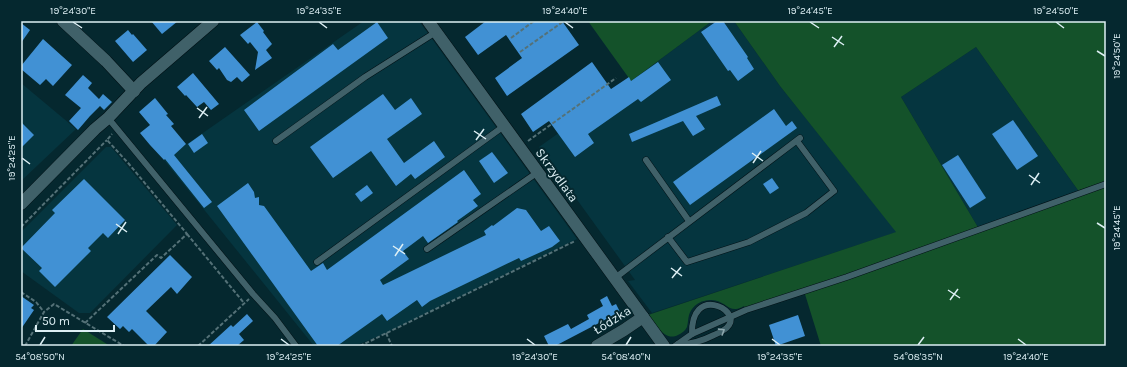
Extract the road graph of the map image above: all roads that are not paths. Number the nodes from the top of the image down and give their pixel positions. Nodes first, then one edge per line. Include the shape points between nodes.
1 (63, 21) edge
2 (212, 21) edge
3 (428, 21) edge
4 (436, 32) junction
5 (134, 90) junction
6 (108, 118) junction
7 (504, 126) junction
8 (276, 141) dead end
9 (646, 160) dead end
10 (538, 172) junction
11 (1106, 184) edge
12 (21, 204) edge
13 (689, 221) junction
14 (668, 237) junction
15 (427, 249) dead end
16 (317, 262) dead end
17 (615, 278) junction
18 (730, 316) junction
19 (643, 317) junction
20 (692, 334) junction
21 (676, 345) edge
22 (296, 346) edge
23 (597, 346) edge
24 (664, 346) edge

1 - 5 street
2 - 5 street
3 - 4 street, Skrzydlata
4 - 7 street, Skrzydlata
4 - 8 lane via 365,77
5 - 6 street
6 - 12 street
6 - 22 lane
7 - 10 street, Skrzydlata
7 - 16 lane
9 - 13 lane
10 - 15 lane
10 - 17 street, Skrzydlata
11 - 18 lane
13 - 14 lane
13 - 14 lane via 798,140 834,191 806,212 749,242 687,262
14 - 17 lane
17 - 19 street, Skrzydlata
18 - 20 lane
18 - 20 lane via 717,305 704,306 693,319
21 -> 18 lane via 694,344 721,332 730,324
19 - 23 street, Łódzka
19 - 24 street, Skrzydlata
20 - 21 lane

